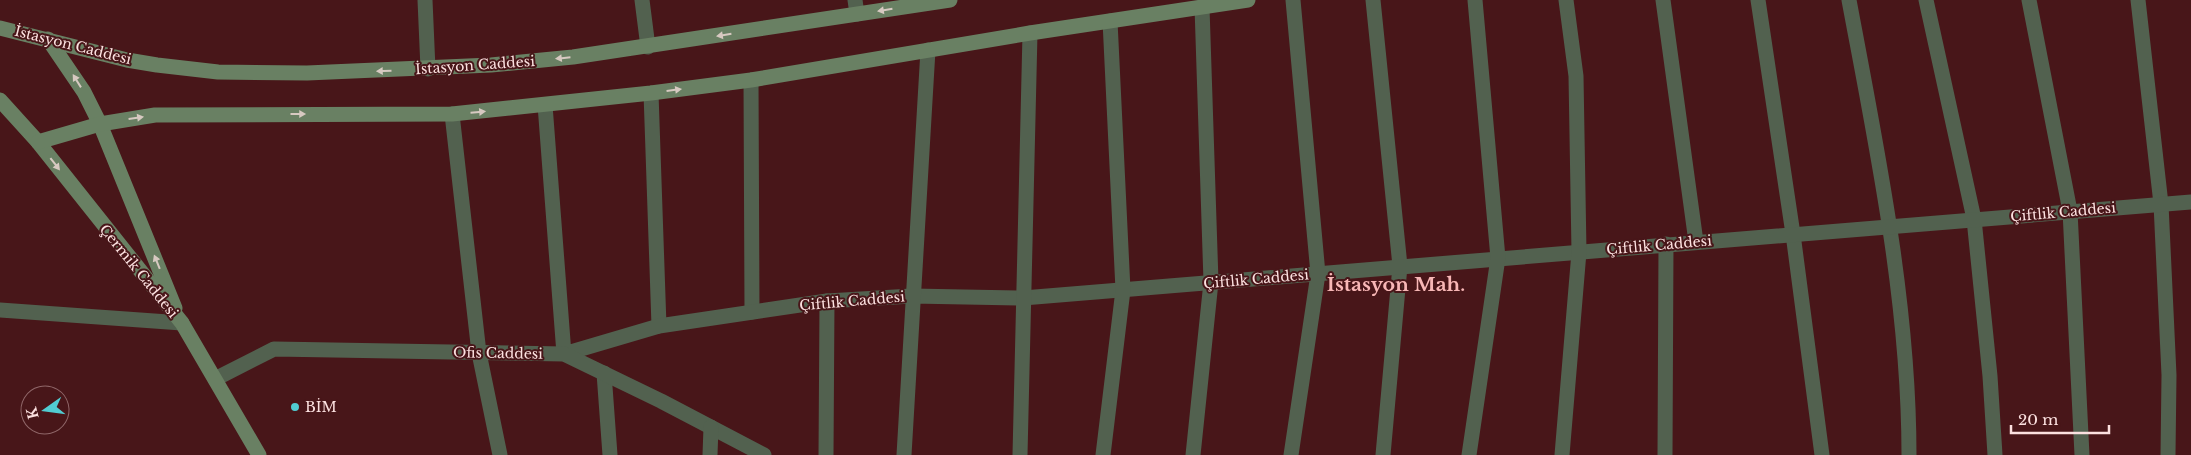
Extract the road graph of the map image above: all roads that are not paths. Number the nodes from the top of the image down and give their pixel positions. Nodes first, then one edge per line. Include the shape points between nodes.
1 (425, 0) edge
2 (642, 0) edge
3 (950, 0) edge
4 (1248, 0) edge
5 (1293, 0) edge
6 (1373, 0) edge
7 (1475, 0) edge
8 (1566, 0) edge
9 (1663, 0) edge
10 (1758, 0) edge
11 (1849, 0) edge
12 (1926, 0) edge
13 (2028, 0) edge
14 (2138, 0) edge
15 (856, 7) edge
16 (1202, 7) junction
17 (1110, 21) junction
18 (0, 28) edge
19 (1030, 33) junction
20 (48, 39) junction
21 (648, 47) junction
22 (928, 50) junction
23 (428, 69) junction
24 (751, 80) junction
25 (651, 93) junction
26 (0, 100) edge
27 (545, 105) junction
28 (452, 114) junction
29 (100, 124) junction
30 (38, 142) junction
31 (2191, 202) edge
32 (2161, 204) junction
33 (2070, 211) junction
34 (1974, 219) junction
35 (1890, 226) junction
36 (1793, 234) junction
37 (1696, 242) junction
38 (1666, 244) junction
39 (1580, 252) junction
40 (1498, 258) junction
41 (1400, 266) junction
42 (1318, 274) junction
43 (1211, 282) junction
44 (1123, 290) junction
45 (912, 296) junction
46 (1023, 298) junction
47 (827, 301) junction
48 (0, 310) edge
49 (752, 312) junction
50 (182, 323) junction
51 (659, 326) junction
52 (479, 353) junction
53 (564, 354) junction
54 (604, 373) junction
55 (214, 379) junction
56 (711, 427) junction
57 (259, 455) edge
58 (500, 455) edge
59 (610, 455) edge
60 (710, 455) edge
61 (764, 455) edge
62 (826, 455) edge
63 (904, 455) edge
64 (1020, 455) edge
65 (1103, 455) edge
66 (1193, 455) edge
67 (1291, 455) edge
68 (1383, 455) edge
69 (1469, 455) edge
70 (1562, 455) edge
71 (1665, 455) edge
72 (1822, 455) edge
73 (1909, 455) edge
74 (1995, 455) edge
75 (2082, 455) edge
76 (2168, 455) edge

1 - 23 street
2 - 21 street
3 -> 15 main road, İstasyon Caddesi
4 - 16 main road
5 - 42 street
6 - 41 street
7 - 40 street
8 - 39 street via 1576,76
9 - 37 street
10 - 36 street
11 - 35 street
12 - 34 street
13 - 33 street
14 - 32 street
15 -> 21 main road, İstasyon Caddesi
16 - 17 main road
16 - 43 street
17 - 19 main road
17 - 44 street
18 - 20 main road, İstasyon Caddesi
19 - 22 main road
19 - 46 street
23 -> 20 main road, İstasyon Caddesi via 307,74 218,72 126,60
29 -> 20 main road via 84,92
21 -> 23 main road, İstasyon Caddesi via 491,66
22 - 24 main road
22 - 45 street
25 -> 24 main road
24 - 49 street
25 - 27 main road
25 - 51 street
26 - 30 main road, Çermik Caddesi
28 -> 27 main road
27 - 53 street
29 -> 28 main road via 156,115
28 - 52 street
29 - 30 main road
50 -> 29 main road
30 -> 50 main road, Çermik Caddesi
31 - 32 street, Çiftlik Caddesi
32 - 33 street, Çiftlik Caddesi
32 - 76 street via 2169,375
33 - 34 street, Çiftlik Caddesi
33 - 75 street
34 - 35 street, Çiftlik Caddesi
34 - 74 street
35 - 36 street, Çiftlik Caddesi
35 - 73 street via 1909,408
36 - 37 street, Çiftlik Caddesi
36 - 72 street
37 - 38 street, Çiftlik Caddesi
38 - 39 street, Çiftlik Caddesi
38 - 71 street
39 - 40 street, Çiftlik Caddesi
39 - 70 street
40 - 41 street, Çiftlik Caddesi
40 - 69 street
41 - 42 street, Çiftlik Caddesi
41 - 68 street
42 - 43 street, Çiftlik Caddesi
42 - 67 street
43 - 44 street, Çiftlik Caddesi
43 - 66 street
44 - 46 street, Çiftlik Caddesi
44 - 65 street
45 - 46 street, Çiftlik Caddesi
45 - 47 street, Çiftlik Caddesi
45 - 63 street
46 - 64 street
47 - 49 street, Çiftlik Caddesi
47 - 62 street
48 - 50 street
49 - 51 street, Çiftlik Caddesi
50 - 55 main road, Çermik Caddesi
51 - 53 street, Çiftlik Caddesi
52 - 53 street, Ofis Caddesi
52 - 55 street, Ofis Caddesi via 274,349
52 - 58 street
53 - 54 street, Ofis Caddesi
54 - 56 street, Ofis Caddesi
54 - 59 street
55 - 57 main road, Çermik Caddesi
56 - 60 street
56 - 61 street, Ofis Caddesi

